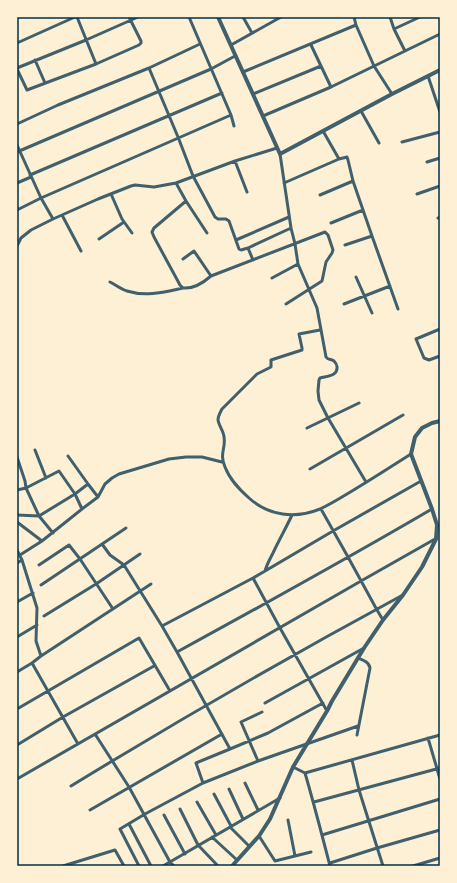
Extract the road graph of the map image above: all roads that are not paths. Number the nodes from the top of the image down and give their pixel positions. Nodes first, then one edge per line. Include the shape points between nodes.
1 (76, 17) edge
2 (138, 17) edge
3 (189, 17) edge
4 (218, 17) edge
5 (243, 17) edge
6 (281, 17) edge
7 (354, 17) edge
8 (390, 17) edge
9 (420, 17) edge
10 (130, 19) edge
11 (356, 25) junction
12 (394, 29) junction
13 (252, 33) junction
14 (440, 34) edge
15 (86, 40) junction
16 (17, 44) edge
17 (200, 44) junction
18 (231, 45) junction
19 (311, 45) junction
20 (405, 51) junction
21 (235, 56) junction
22 (35, 60) junction
23 (96, 64) junction
24 (321, 66) junction
25 (374, 66) junction
26 (17, 68) edge
27 (149, 68) junction
28 (211, 69) junction
29 (440, 70) edge
30 (243, 72) junction
31 (428, 76) junction
32 (45, 83) junction
33 (331, 87) junction
34 (159, 91) junction
35 (222, 93) junction
36 (253, 94) junction
37 (392, 94) junction
38 (361, 111) junction
39 (440, 112) edge
40 (169, 115) junction
41 (231, 115) junction
42 (263, 116) junction
43 (17, 124) edge
44 (234, 126) dead end
45 (323, 131) junction
46 (440, 132) edge
47 (178, 137) junction
48 (402, 142) dead end
49 (379, 143) dead end
50 (17, 145) edge
51 (277, 148) junction
52 (18, 151) edge
53 (280, 154) junction
54 (440, 158) edge
55 (339, 159) junction
56 (235, 161) junction
57 (427, 162) dead end
58 (30, 176) junction
59 (193, 176) junction
60 (353, 181) junction
61 (17, 183) edge
62 (176, 183) junction
63 (284, 183) junction
64 (440, 186) edge
65 (247, 192) dead end
66 (111, 194) junction
67 (417, 194) dead end
68 (320, 195) dead end
69 (41, 198) junction
70 (186, 201) junction
71 (17, 210) edge
72 (363, 210) junction
73 (62, 215) junction
74 (289, 217) junction
75 (53, 218) junction
76 (124, 222) junction
77 (331, 223) dead end
78 (291, 228) junction
79 (132, 233) dead end
80 (207, 233) dead end
81 (372, 236) junction
82 (99, 239) dead end
83 (236, 240) junction
84 (295, 244) junction
85 (17, 246) edge
86 (345, 246) dead end
87 (248, 248) junction
88 (81, 251) dead end
89 (183, 259) dead end
90 (253, 260) junction
91 (298, 264) junction
92 (210, 276) junction
93 (356, 277) dead end
94 (272, 278) dead end
95 (110, 282) dead end
96 (390, 286) junction
97 (183, 288) junction
98 (309, 290) junction
99 (365, 296) junction
100 (286, 304) dead end
101 (344, 304) dead end
102 (398, 309) dead end
103 (372, 313) dead end
104 (440, 329) edge
105 (320, 330) junction
106 (440, 356) edge
107 (359, 403) dead end
108 (403, 415) dead end
109 (328, 418) junction
110 (440, 421) edge
111 (307, 428) dead end
112 (346, 449) junction
113 (35, 450) dead end
114 (412, 454) junction
115 (68, 456) dead end
116 (17, 457) edge
117 (222, 462) junction
118 (310, 470) dead end
119 (46, 478) junction
120 (421, 481) junction
121 (366, 482) junction
122 (88, 484) junction
123 (26, 488) junction
124 (17, 490) edge
125 (75, 494) junction
126 (98, 497) junction
127 (82, 509) junction
128 (321, 509) junction
129 (432, 509) junction
130 (17, 515) edge
131 (292, 515) junction
132 (39, 516) junction
133 (17, 522) edge
134 (126, 528) dead end
135 (333, 531) junction
136 (53, 533) junction
137 (436, 539) junction
138 (42, 541) junction
139 (102, 544) junction
140 (17, 550) edge
141 (140, 554) dead end
142 (20, 555) junction
143 (348, 557) junction
144 (80, 559) junction
145 (22, 560) junction
146 (17, 563) edge
147 (39, 565) dead end
148 (124, 565) junction
149 (265, 571) junction
150 (253, 578) junction
151 (361, 581) junction
152 (96, 584) junction
153 (151, 584) dead end
154 (41, 585) dead end
155 (140, 592) junction
156 (33, 593) junction
157 (403, 595) junction
158 (17, 602) edge
159 (266, 604) junction
160 (113, 610) junction
161 (377, 610) junction
162 (44, 616) dead end
163 (383, 620) junction
164 (37, 625) junction
165 (162, 626) junction
166 (280, 628) junction
167 (17, 637) edge
168 (364, 648) junction
169 (177, 652) junction
170 (295, 655) junction
171 (41, 656) junction
172 (358, 658) junction
173 (32, 663) junction
174 (154, 666) junction
175 (17, 672) edge
176 (192, 679) junction
177 (309, 679) junction
178 (49, 691) junction
179 (170, 691) junction
180 (265, 703) dead end
181 (323, 703) junction
182 (207, 706) junction
183 (17, 709) edge
184 (327, 711) junction
185 (262, 712) dead end
186 (63, 717) junction
187 (358, 726) junction
188 (95, 734) junction
189 (222, 734) junction
190 (357, 735) dead end
191 (440, 735) edge
192 (428, 738) junction
193 (250, 741) junction
194 (308, 743) junction
195 (78, 744) junction
196 (17, 745) edge
197 (230, 749) junction
198 (352, 760) junction
199 (113, 761) junction
200 (258, 761) junction
201 (294, 767) junction
202 (438, 768) edge
203 (305, 773) junction
204 (17, 779) edge
205 (440, 779) edge
206 (204, 783) junction
207 (244, 783) dead end
208 (72, 786) dead end
209 (130, 787) junction
210 (229, 790) dead end
211 (360, 790) junction
212 (214, 794) dead end
213 (280, 798) junction
214 (440, 799) edge
215 (197, 802) dead end
216 (314, 802) junction
217 (180, 809) dead end
218 (90, 810) dead end
219 (258, 810) junction
220 (144, 814) junction
221 (164, 815) dead end
222 (244, 819) junction
223 (288, 820) dead end
224 (369, 820) junction
225 (129, 824) junction
226 (230, 827) junction
227 (440, 830) edge
228 (216, 835) junction
229 (322, 835) junction
230 (259, 836) junction
231 (212, 837) junction
232 (198, 845) junction
233 (249, 846) junction
234 (378, 848) junction
235 (311, 852) dead end
236 (184, 854) junction
237 (295, 856) junction
238 (440, 858) edge
239 (237, 860) junction
240 (276, 861) junction
241 (170, 862) junction
242 (330, 865) edge
243 (63, 866) edge
244 (124, 866) edge
245 (139, 866) edge
246 (151, 866) edge
247 (163, 866) edge
248 (174, 866) edge
249 (218, 866) edge
250 (232, 866) edge
251 (276, 866) edge
252 (383, 866) edge
253 (413, 866) edge

1 - 15 street
1 - 16 street
2 - 10 street
3 - 17 street
4 - 18 street
5 - 13 street
6 - 13 street
7 - 11 street
8 - 12 street
9 - 12 street
10 - 15 street
10 - 23 street via 141,43
11 - 19 street
11 - 25 street
12 - 20 street
13 - 18 street
14 - 20 street
15 - 22 street
15 - 23 street
17 - 27 street
17 - 28 street
18 - 21 street
19 - 24 street
19 - 30 street
20 - 25 street
21 - 28 street
21 - 30 street
22 - 26 street
22 - 32 street
23 - 32 street
24 - 33 street
24 - 36 street
25 - 33 street
25 - 37 street
26 - 32 street via 27,90
27 - 34 street
27 - 43 street
28 - 34 street
28 - 35 street
29 - 31 street
30 - 36 street
31 - 37 street
31 - 39 street
33 - 42 street
34 - 40 street
34 - 52 street
35 - 40 street
35 - 41 street
36 - 42 street
37 - 38 street
38 - 45 street
38 - 49 street
40 - 47 street
40 - 58 street
41 - 44 street
41 - 47 street
42 - 51 street
45 - 53 street
45 - 55 street
46 - 48 street
47 - 59 street
47 - 69 street
50 - 52 street
51 - 53 street
51 - 56 street
52 - 58 street
53 - 63 street
54 - 57 street
55 - 60 street via 347,157
55 - 63 street
56 - 59 street
56 - 65 street
58 - 61 street
58 - 69 street
59 - 62 street
59 - 83 street via 215,217 229,221
60 - 68 street
60 - 72 street
62 - 66 street via 154,187 135,185
62 - 70 street
63 - 74 street
64 - 67 street
66 - 73 street
66 - 76 street
69 - 71 street
69 - 75 street
70 - 80 street
70 - 97 street via 152,232
72 - 77 street
72 - 81 street
73 - 75 street
73 - 88 street
74 - 78 street
74 - 83 street
75 - 85 street via 30,230
76 - 79 street
76 - 82 street
78 - 84 street
78 - 87 street
81 - 86 street
81 - 96 street
83 - 87 street via 240,250
84 - 90 street
84 - 91 street
84 - 98 street via 325,232 332,248 322,281
87 - 90 street
89 - 92 street via 194,251
90 - 92 street
91 - 94 street
91 - 98 street
92 - 97 street via 199,285
93 - 99 street
95 - 97 street via 127,291 144,294 158,294
96 - 99 street
96 - 102 street
98 - 100 street
98 - 105 street via 317,308
99 - 101 street
99 - 103 street
104 - 106 street via 416,339 424,358 429,360
105 - 109 street via 326,357 337,366 334,375 319,380 319,400
105 - 117 street via 299,334 302,350 271,360 271,367 257,374 222,409 218,420 224,436
107 - 109 street
108 - 112 street
109 - 111 street
109 - 112 street
110 - 114 street via 422,428 415,437
112 - 118 street
112 - 121 street
113 - 119 street
114 - 120 street
114 - 121 street
115 - 122 street
116 - 123 street
117 - 126 street via 202,457 169,459 115,476 105,484
117 - 131 street via 230,479 255,503 279,514
119 - 123 street
119 - 125 street via 59,471
120 - 129 street
120 - 135 street
121 - 128 street
122 - 125 street
122 - 126 street
123 - 124 street
123 - 132 street
125 - 127 street
125 - 132 street
126 - 127 street
127 - 136 street
128 - 131 street
128 - 135 street
129 - 137 street via 437,525
129 - 143 street
130 - 132 street
131 - 149 street
132 - 136 street
133 - 138 street
134 - 139 street
135 - 143 street
135 - 149 street
136 - 138 street
137 - 151 street
137 - 157 street via 422,567
138 - 142 street
139 - 144 street
139 - 148 street via 110,555
140 - 142 street
141 - 148 street
142 - 145 street
143 - 151 street
143 - 159 street
144 - 147 street via 69,545
144 - 152 street
144 - 154 street
145 - 146 street
145 - 156 street
148 - 152 street
148 - 155 street
149 - 150 street
150 - 159 street
150 - 165 street
151 - 161 street
151 - 166 street
152 - 160 street
152 - 162 street
153 - 155 street
155 - 160 street
155 - 165 street
156 - 158 street
156 - 164 street via 38,608
157 - 161 street
157 - 163 street
159 - 166 street
159 - 169 street
160 - 171 street
161 - 163 street
161 - 170 street
163 - 168 street
164 - 167 street
164 - 171 street via 36,641
165 - 169 street
166 - 170 street
166 - 176 street
168 - 172 street
168 - 177 street
169 - 176 street
170 - 177 street
170 - 182 street
171 - 173 street
172 - 184 street
172 - 187 street via 370,668
173 - 175 street
173 - 178 street
174 - 178 street via 140,638
174 - 179 street
174 - 186 street
176 - 179 street
176 - 182 street
177 - 180 street
177 - 181 street
178 - 183 street
178 - 186 street
179 - 188 street
181 - 184 street
181 - 193 street
182 - 189 street
182 - 199 street
184 - 194 street
185 - 193 street via 241,722
186 - 195 street
186 - 196 street
187 - 190 street
187 - 194 street
188 - 195 street
188 - 199 street
189 - 197 street
189 - 209 street
191 - 192 street
192 - 198 street
192 - 202 street
193 - 197 street
193 - 200 street
194 - 200 street
194 - 201 street
195 - 204 street
197 - 206 street via 196,763
198 - 203 street
198 - 211 street
199 - 208 street
199 - 209 street
200 - 206 street
201 - 203 street
201 - 213 street
202 - 205 street
202 - 211 street
203 - 216 street
206 - 220 street
207 - 219 street
209 - 218 street
209 - 220 street
210 - 222 street
211 - 216 street
211 - 224 street
212 - 226 street
213 - 219 street
213 - 230 street
214 - 224 street
215 - 228 street
216 - 229 street
217 - 232 street
219 - 222 street
220 - 225 street
220 - 241 street
221 - 236 street
222 - 226 street
223 - 237 street
224 - 229 street
224 - 234 street
225 - 245 street via 120,829
225 - 246 street
226 - 228 street
226 - 233 street
227 - 234 street
228 - 231 street
229 - 242 street
230 - 233 street
230 - 240 street
231 - 232 street
231 - 239 street
232 - 236 street
232 - 249 street
233 - 239 street
234 - 242 street
234 - 252 street
235 - 237 street
236 - 241 street
237 - 240 street
238 - 253 street
239 - 250 street
240 - 251 street
241 - 247 street
241 - 248 street
243 - 244 street via 115,850

